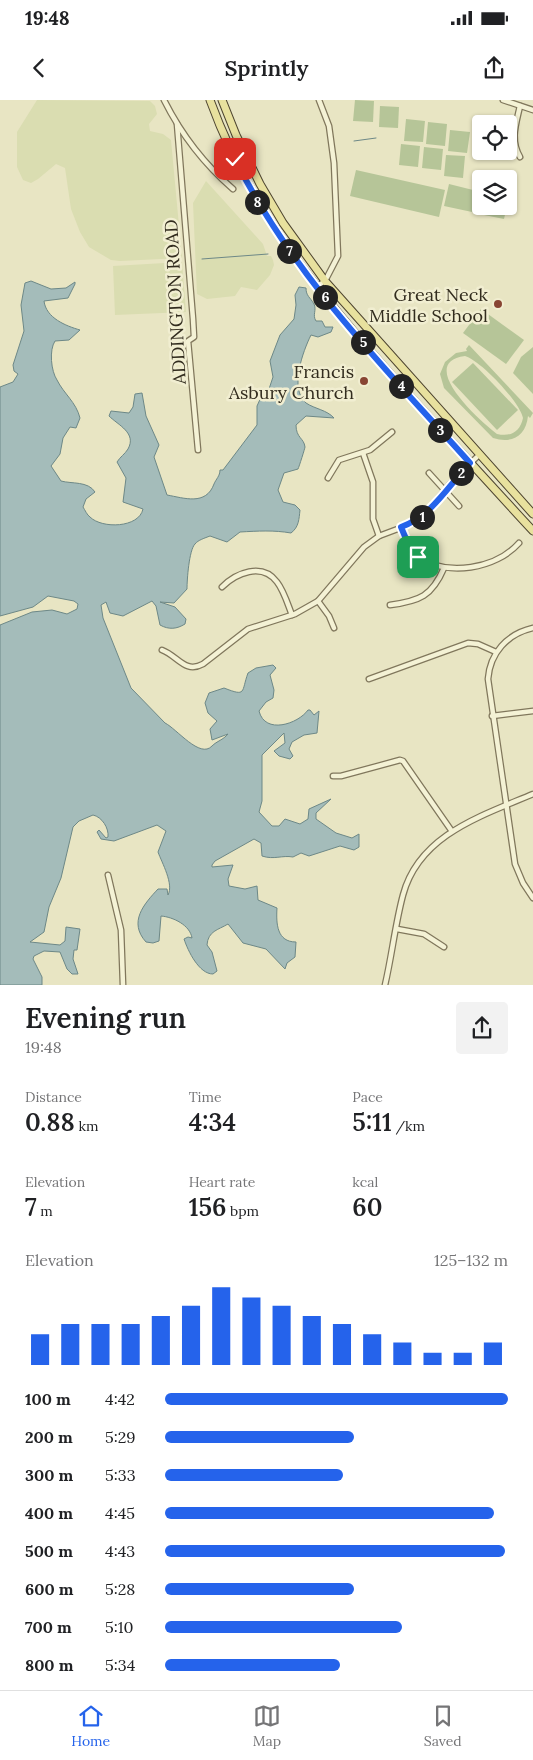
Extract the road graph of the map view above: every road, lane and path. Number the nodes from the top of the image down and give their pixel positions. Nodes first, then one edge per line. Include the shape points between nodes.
1 (164, 100) edge
2 (210, 100) edge
3 (222, 100) edge
4 (319, 100) edge
5 (503, 100) edge
6 (520, 106) junction
7 (533, 110) edge
8 (177, 124) junction
9 (520, 156) dead end
10 (233, 189) dead end
11 (325, 281) junction
12 (316, 287) junction
13 (392, 432) dead end
14 (198, 450) dead end
15 (363, 453) junction
16 (479, 455) junction
17 (470, 463) junction
18 (429, 472) dead end
19 (328, 478) dead end
20 (445, 490) junction
21 (459, 506) dead end
22 (533, 514) edge
23 (401, 527) junction
24 (533, 531) edge
25 (379, 536) junction
26 (519, 543) dead end
27 (444, 568) junction
28 (222, 587) dead end
29 (318, 601) junction
30 (390, 605) dead end
31 (292, 615) junction
32 (334, 628) dead end
33 (533, 628) edge
34 (162, 650) dead end
35 (496, 652) junction
36 (369, 679) dead end
37 (533, 711) edge
38 (492, 716) junction
39 (333, 776) dead end
40 (533, 794) edge
41 (506, 806) junction
42 (451, 830) junction
43 (108, 875) dead end
44 (533, 898) edge
45 (397, 929) junction
46 (444, 948) dead end
47 (123, 985) edge
48 (385, 985) edge

1 - 8 street
2 - 12 main road via 252,194
3 - 11 main road via 260,184 283,223
4 - 11 street via 330,126 338,256
5 - 6 street
6 - 7 street
6 - 9 street via 514,138
8 - 10 street via 202,158
8 - 14 street, ADDINGTON ROAD via 193,319 194,337 188,340
11 - 12 street
11 - 16 main road
12 - 17 main road
13 - 15 street via 377,446
15 - 19 street via 339,460
15 - 25 street via 373,482 373,519
16 - 17 street
16 - 22 main road
17 - 20 street
17 - 24 main road
18 - 20 street
20 - 21 street
20 - 23 street via 426,513
23 - 25 street
23 - 27 street via 418,557
25 - 29 street via 358,552
26 - 27 street via 513,550 481,564 465,569
27 - 30 street via 436,586 428,594
28 - 31 street via 230,578 243,573 265,572 277,582
29 - 31 street
29 - 32 street
31 - 34 street via 248,630 196,667 185,666
33 - 35 street via 512,637
35 - 36 street via 468,643
35 - 38 street via 488,680
37 - 38 street
38 - 41 street
39 - 42 street via 403,761
40 - 41 street
41 - 42 street
41 - 44 street via 515,864 522,883
42 - 45 street via 428,850 413,870
43 - 47 street via 121,930
45 - 46 street via 424,934
45 - 48 street

